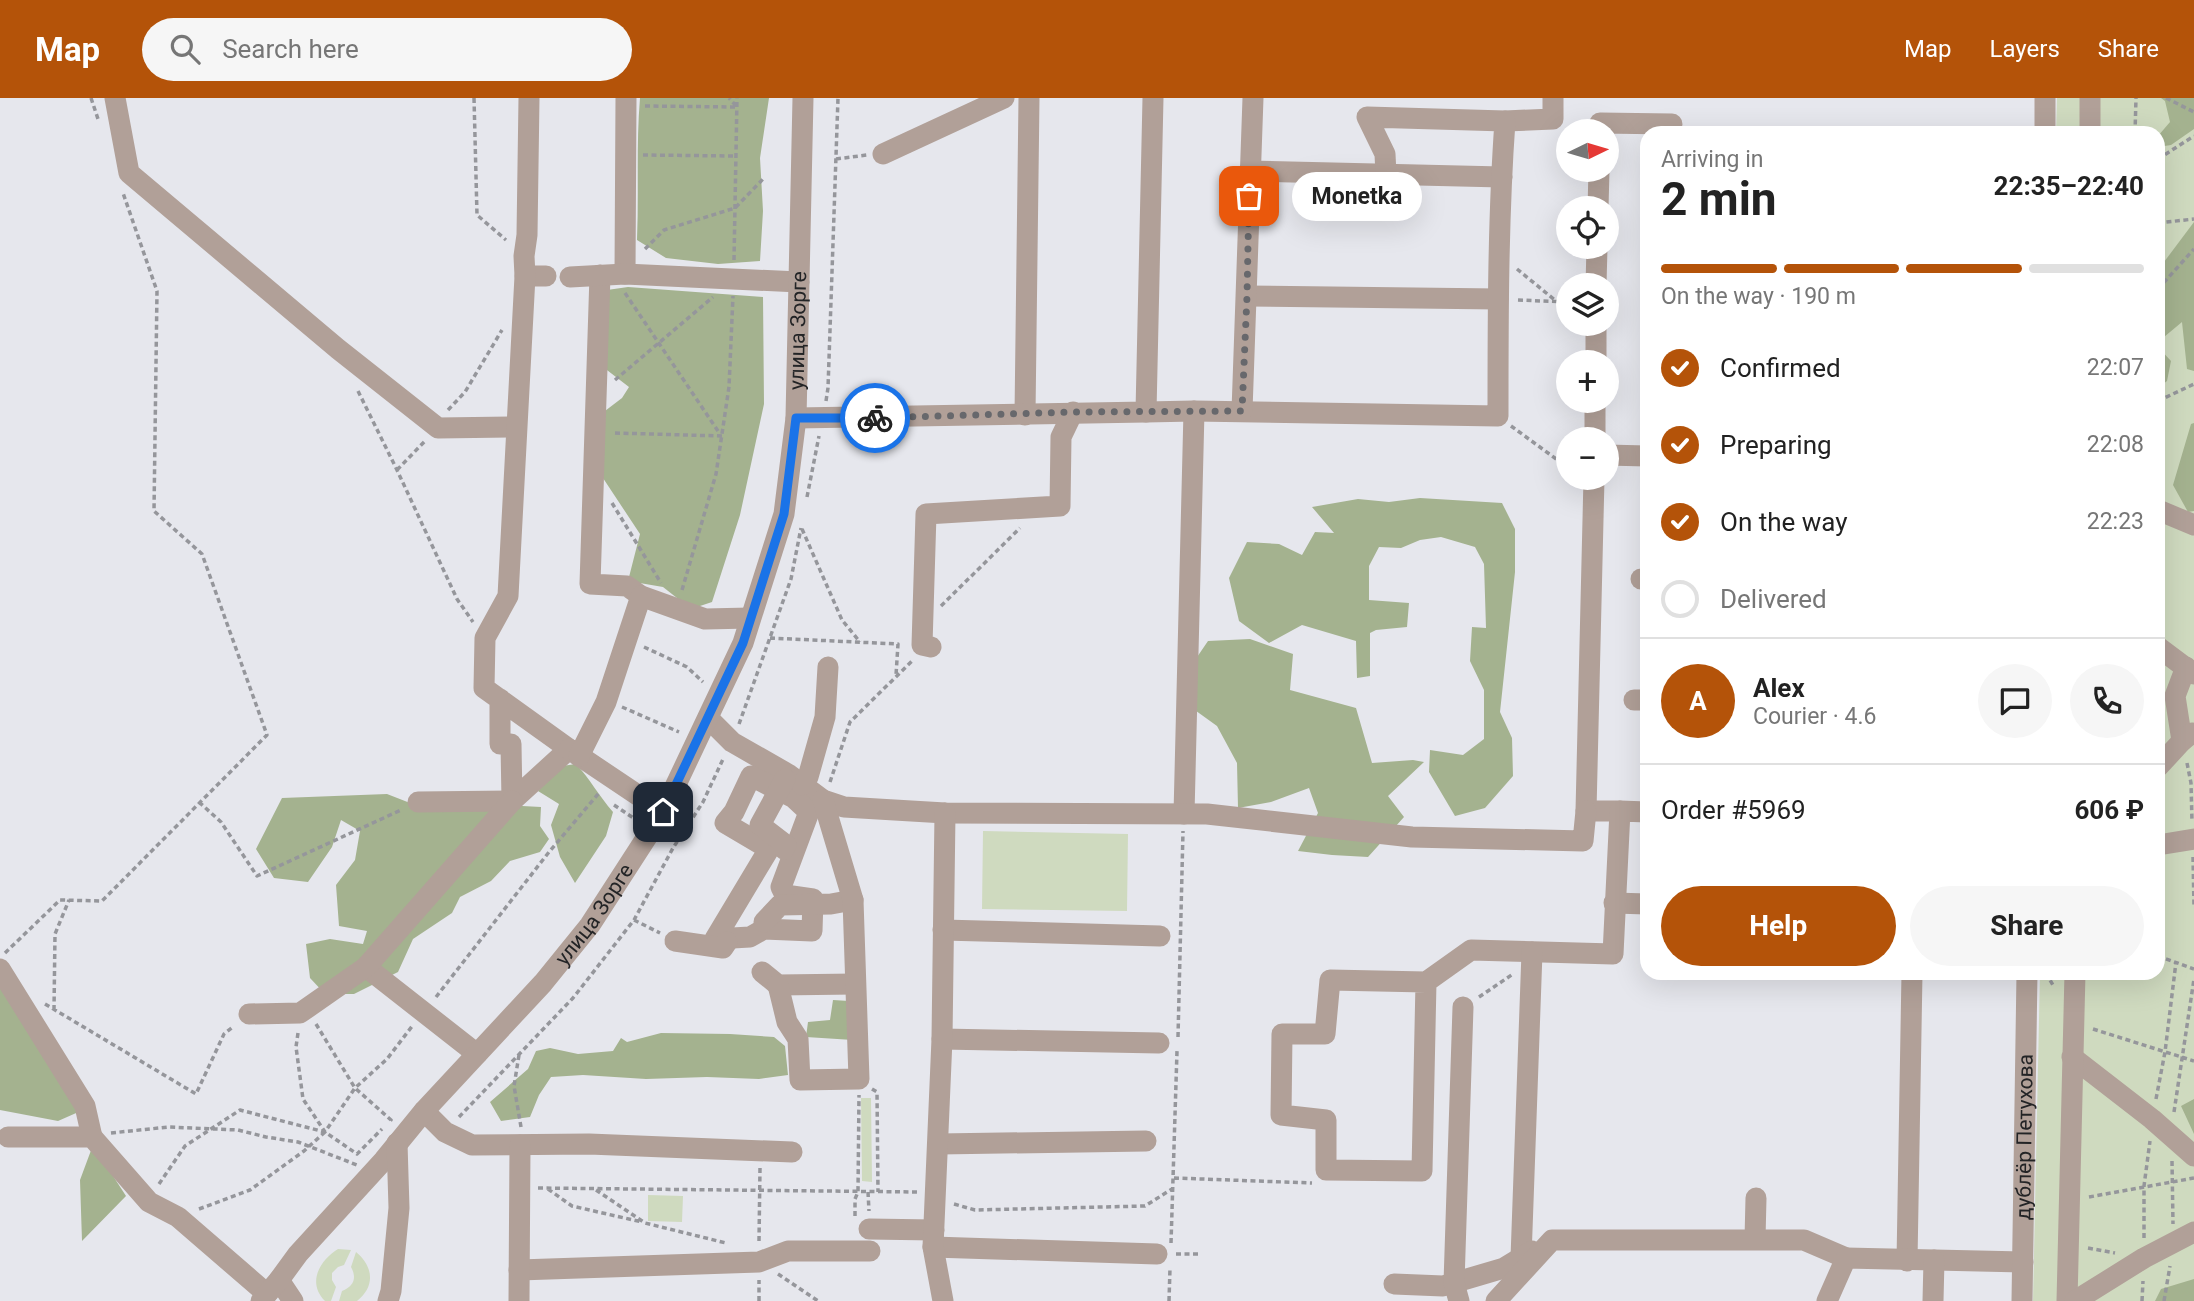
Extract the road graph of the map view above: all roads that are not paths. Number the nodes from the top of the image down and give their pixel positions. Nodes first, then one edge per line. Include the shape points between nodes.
1 (115, 98) edge
2 (528, 98) edge
3 (803, 98) edge
4 (1004, 98) edge
5 (1029, 98) edge
6 (1153, 98) edge
7 (1253, 98) edge
8 (1553, 98) edge
9 (2045, 98) edge
10 (2090, 98) edge
11 (626, 102) edge
12 (1367, 108) edge
13 (1505, 121) junction
14 (1619, 123) edge
15 (1672, 124) dead end
16 (2045, 126) edge
17 (2090, 126) edge
18 (883, 154) road end
19 (1249, 171) junction
20 (1386, 174) junction
21 (1502, 177) junction
22 (612, 275) junction
23 (570, 277) dead end
24 (799, 282) junction
25 (1247, 296) junction
26 (1499, 299) junction
27 (1194, 411) junction
28 (1242, 411) junction
29 (1073, 412) junction
30 (1146, 412) junction
31 (1025, 415) junction
32 (796, 418) junction
33 (516, 427) junction
34 (1619, 455) edge
35 (1640, 456) edge
36 (1594, 490) edge
37 (2165, 513) edge
38 (2194, 525) edge
39 (641, 596) junction
40 (751, 618) junction
41 (925, 648) road end
42 (2165, 652) edge
43 (828, 667) dead end
44 (2190, 670) edge
45 (500, 699) junction
46 (712, 709) junction
47 (2188, 736) edge
48 (574, 753) junction
49 (2165, 760) edge
50 (643, 774) dead end
51 (789, 783) junction
52 (634, 794) junction
53 (823, 800) junction
54 (512, 801) junction
55 (418, 802) road end
56 (1586, 811) junction
57 (1620, 811) junction
58 (663, 812) junction
59 (1640, 812) edge
60 (945, 813) junction
61 (1184, 814) junction
62 (2194, 839) edge
63 (2165, 844) edge
64 (853, 900) junction
65 (813, 904) junction
66 (1614, 904) junction
67 (1640, 904) edge
68 (764, 922) dead end
69 (943, 930) junction
70 (1160, 936) dead end
71 (729, 939) junction
72 (676, 941) road end
73 (1532, 952) junction
74 (366, 967) junction
75 (0, 969) edge
76 (1912, 980) edge
77 (2027, 980) edge
78 (2075, 980) edge
79 (1426, 982) junction
80 (856, 984) junction
81 (1463, 1007) road end
82 (249, 1014) road end
83 (942, 1039) junction
84 (1159, 1042) dead end
85 (477, 1054) junction
86 (2073, 1057) junction
87 (424, 1111) junction
88 (8, 1137) dead end
89 (92, 1137) junction
90 (1146, 1141) dead end
91 (397, 1143) junction
92 (939, 1144) junction
93 (520, 1145) junction
94 (792, 1152) dead end
95 (2194, 1156) edge
96 (1756, 1198) dead end
97 (869, 1229) dead end
98 (2194, 1232) edge
99 (934, 1238) junction
100 (1755, 1239) junction
101 (1552, 1240) junction
102 (862, 1251) road end
103 (1164, 1254) road end
104 (1521, 1258) junction
105 (1846, 1258) junction
106 (1934, 1260) junction
107 (1907, 1261) junction
108 (2023, 1262) junction
109 (519, 1270) junction
110 (1394, 1284) dead end
111 (269, 1292) edge
112 (1456, 1292) edge
113 (293, 1301) edge
114 (388, 1301) edge
115 (519, 1301) edge
116 (943, 1301) edge
117 (1496, 1301) edge
118 (1827, 1301) edge
119 (1933, 1301) edge
120 (2022, 1301) edge
121 (2067, 1301) edge
122 (2075, 1301) edge

1 - 33 street via 129,173 338,349 438,428
2 - 33 street via 531,269 522,304
3 - 24 street, улица Зорге
4 - 18 street
5 - 31 street
6 - 30 street
7 - 19 street
8 - 13 street via 1553,119
9 - 16 street
10 - 17 street
11 - 22 street
12 - 13 street
12 - 20 street via 1385,154
13 - 21 street
14 - 15 street
19 - 20 street
19 - 25 street
20 - 21 street
21 - 26 street
22 - 23 street
22 - 24 street
22 - 39 street via 596,396 590,584 627,586
24 - 32 street, улица Зорге
25 - 26 street
25 - 28 street
26 - 28 street via 1498,416
27 - 28 street
27 - 30 street
27 - 61 street
29 - 30 street
29 - 31 street
29 - 41 street via 1061,437 1060,506 926,513
31 - 32 street
32 - 40 street, улица Зорге via 784,514
33 - 45 street via 508,596 485,638 484,688
34 - 35 street
36 - 56 street
37 - 38 street
39 - 40 street via 703,626
39 - 48 street via 606,702
40 - 46 street, улица Зорге
42 - 44 street
43 - 51 street via 825,717 808,777
44 - 47 street via 2175,696
45 - 48 street
45 - 54 street via 500,744 511,744
46 - 51 street via 732,742
46 - 58 street, улица Зорге
47 - 49 street
48 - 52 street via 612,769
48 - 54 street
50 - 52 street
51 - 53 street
51 - 65 street via 794,798 809,813 781,887 785,895 813,899
51 - 71 street via 760,825 786,845
51 - 71 street via 751,776 724,823 769,849 715,939
52 - 58 street
53 - 60 street via 844,807
53 - 64 street
54 - 55 street
54 - 74 street
56 - 57 street
56 - 61 street via 1583,841 1412,836
57 - 59 street
57 - 66 street
58 - 85 street, улица Зорге via 590,925
60 - 61 street
60 - 69 street
62 - 63 street
64 - 65 street
64 - 80 street
65 - 68 street via 780,905
65 - 71 street via 812,931 764,929 750,937
66 - 67 street
66 - 73 street via 1613,954
69 - 70 street
69 - 83 street
71 - 72 street via 723,948
73 - 79 street via 1471,950
73 - 104 street
74 - 82 street via 303,1011
74 - 85 street
75 - 89 street via 85,1106
76 - 107 street
77 - 108 street, дублёр Петухова
78 - 86 street
79 - 79 street via 1422,1171 1326,1170 1326,1120 1281,1115 1282,1034 1325,1034 1330,980
80 - 80 street via 770,978 798,1039 800,1080 859,1079
81 - 112 street
83 - 84 street
83 - 92 street
85 - 87 street, улица Зорге
86 - 95 street
86 - 121 street
87 - 91 street, улица Зорге
87 - 93 street via 445,1132 472,1145
88 - 89 street
89 - 111 street via 149,1202 177,1217
90 - 92 street
91 - 111 street, улица Зорге
91 - 114 street via 399,1208
92 - 99 street
93 - 94 street
93 - 109 street
96 - 100 street
97 - 99 street
98 - 122 street
99 - 103 street
99 - 116 street
100 - 101 street
100 - 105 street via 1804,1240
101 - 104 street
101 - 117 street
102 - 109 street via 788,1251 759,1262
104 - 112 street
105 - 107 street
105 - 118 street
106 - 107 street
106 - 108 street
106 - 119 street
108 - 120 street, дублёр Петухова
109 - 115 street
110 - 112 street via 1443,1286
111 - 113 street

